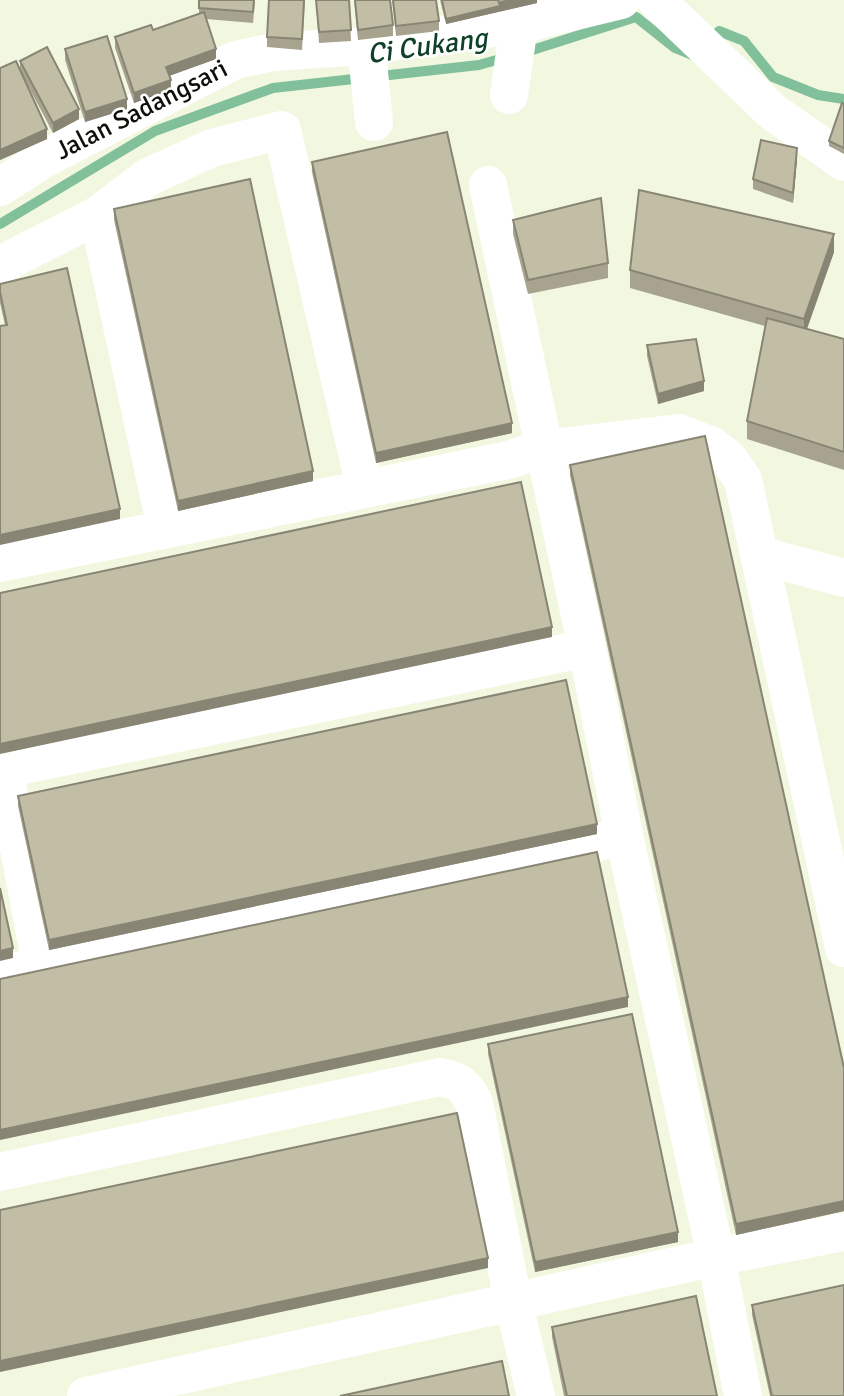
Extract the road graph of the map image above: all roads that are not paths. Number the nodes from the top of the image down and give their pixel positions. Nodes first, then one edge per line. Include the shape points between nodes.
1 (621, 0) edge
2 (666, 9) edge
3 (844, 162) edge
4 (488, 185) dead end
5 (0, 187) edge
6 (98, 215) junction
7 (0, 265) edge
8 (543, 449) junction
9 (365, 487) junction
10 (166, 528) junction
11 (759, 555) junction
12 (0, 563) edge
13 (844, 578) edge
14 (587, 648) junction
15 (2, 769) edge
16 (624, 835) junction
17 (844, 948) edge
18 (41, 965) junction
19 (0, 975) edge
20 (0, 1172) edge
21 (844, 1232) edge
22 (716, 1257) junction
23 (513, 1301) junction
24 (86, 1396) edge
25 (536, 1396) edge
26 (743, 1396) edge

1 - 5 street, Jalan Sadangsari via 515,57 369,81 273,52 235,60 42,160
2 - 3 street via 773,112
4 - 8 street
6 - 7 street
6 - 9 street via 148,177 212,148 296,127
6 - 10 street
8 - 9 street
8 - 11 street via 679,433 712,446 728,458 743,481
8 - 14 street
9 - 10 street
10 - 12 street
11 - 13 street
11 - 17 street
14 - 15 street
14 - 16 street
15 - 18 street
16 - 18 street
16 - 22 street
18 - 19 street
20 - 23 street via 440,1077 455,1079 474,1103
21 - 22 street
22 - 23 street
22 - 26 street
23 - 24 street
23 - 25 street

